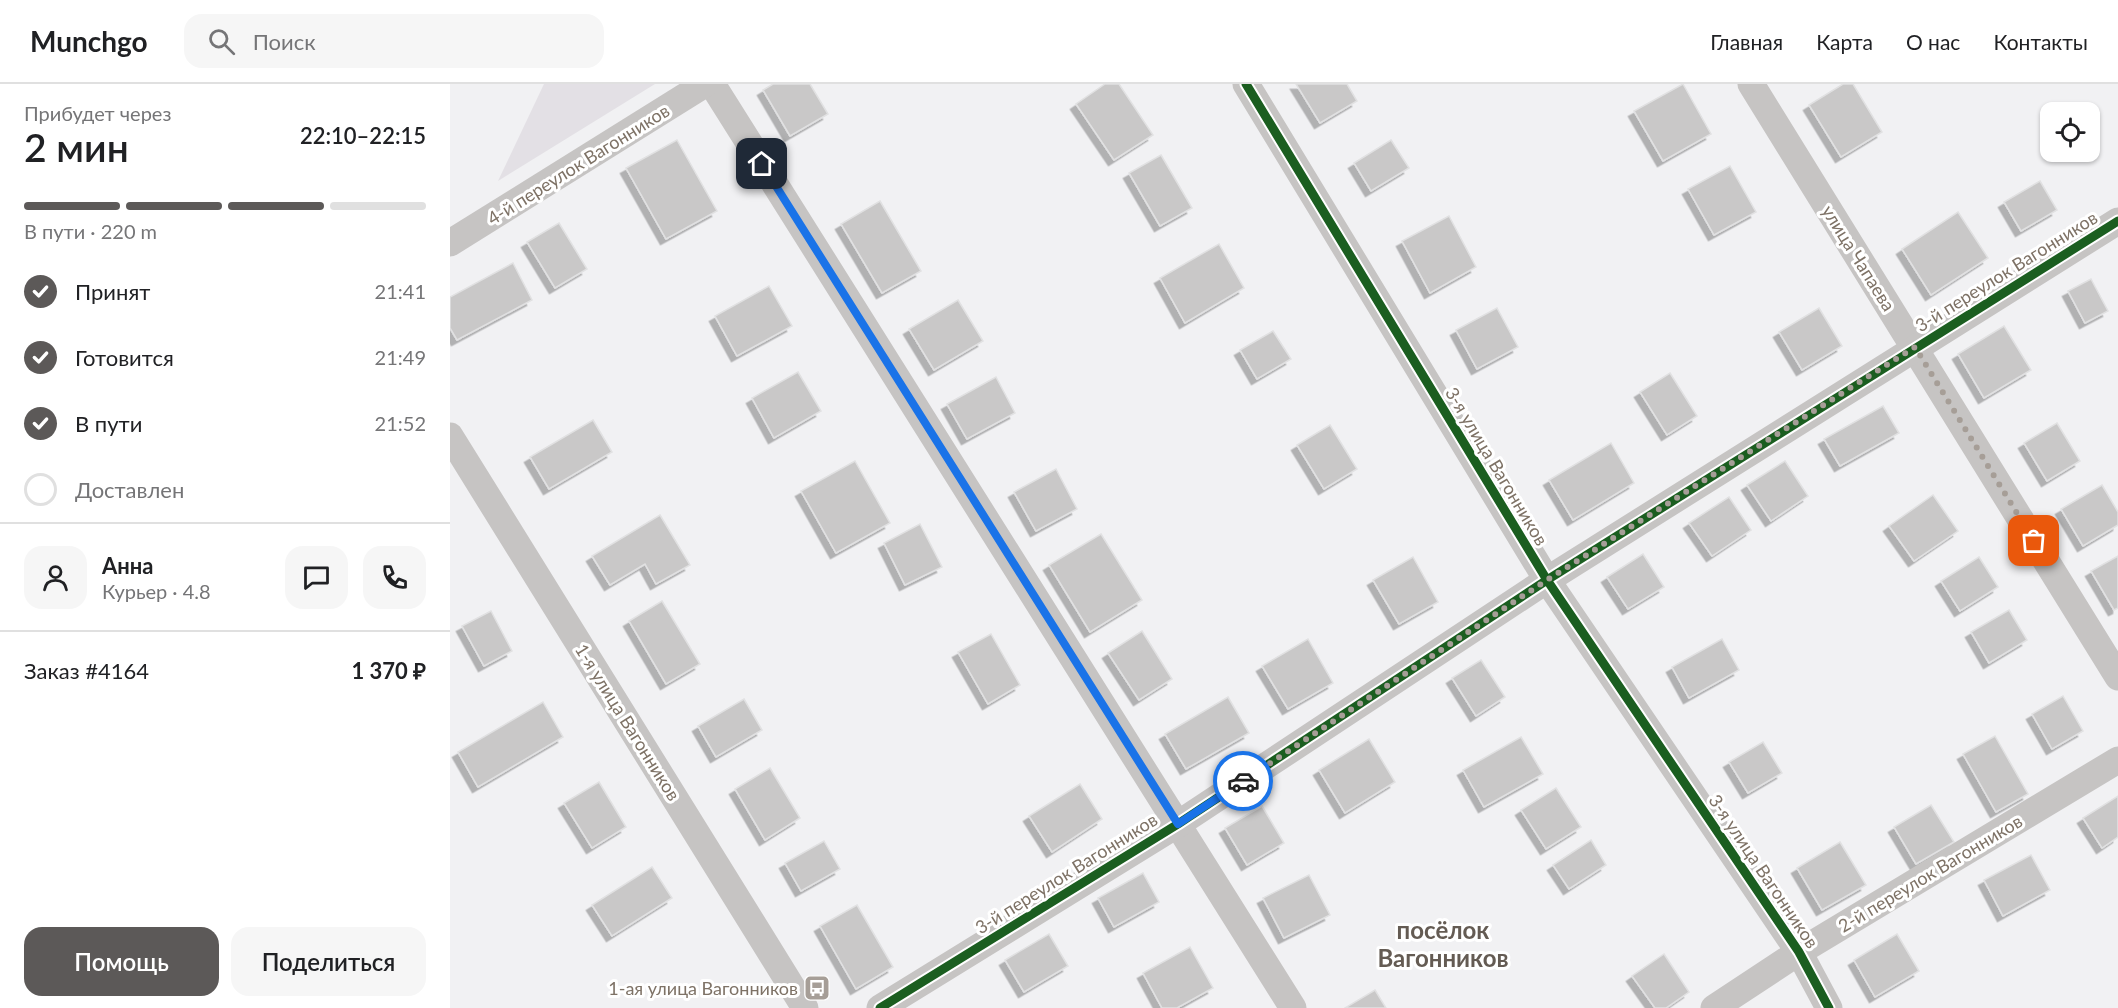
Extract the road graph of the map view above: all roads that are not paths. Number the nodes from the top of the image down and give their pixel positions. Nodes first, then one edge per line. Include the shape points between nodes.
1 (705, 84) edge
2 (712, 84) edge
3 (1246, 84) edge
4 (1751, 84) edge
5 (2118, 221) edge
6 (450, 243) edge
7 (1915, 347) junction
8 (450, 436) edge
9 (1547, 580) junction
10 (2118, 677) edge
11 (2118, 760) edge
12 (1178, 824) junction
13 (1799, 952) junction
14 (805, 1008) edge
15 (880, 1008) edge
16 (1293, 1008) edge
17 (1714, 1008) edge
18 (1829, 1008) edge

1 - 6 street, 4-й переулок Вагонников
2 - 12 street
3 - 9 street, 3-я улица Вагонников
4 - 7 street, улица Чапаева
5 - 7 street, 3-й переулок Вагонников
7 - 9 street, 3-й переулок Вагонников
7 - 10 street, улица Чапаева
8 - 14 street, 1-я улица Вагонников
9 - 12 street, 3-й переулок Вагонников
9 - 13 street, 3-я улица Вагонников
11 - 13 street, 2-й переулок Вагонников
12 - 15 street, 3-й переулок Вагонников
12 - 16 street
13 - 17 street, 2-й переулок Вагонников
13 - 18 street, 3-я улица Вагонников

